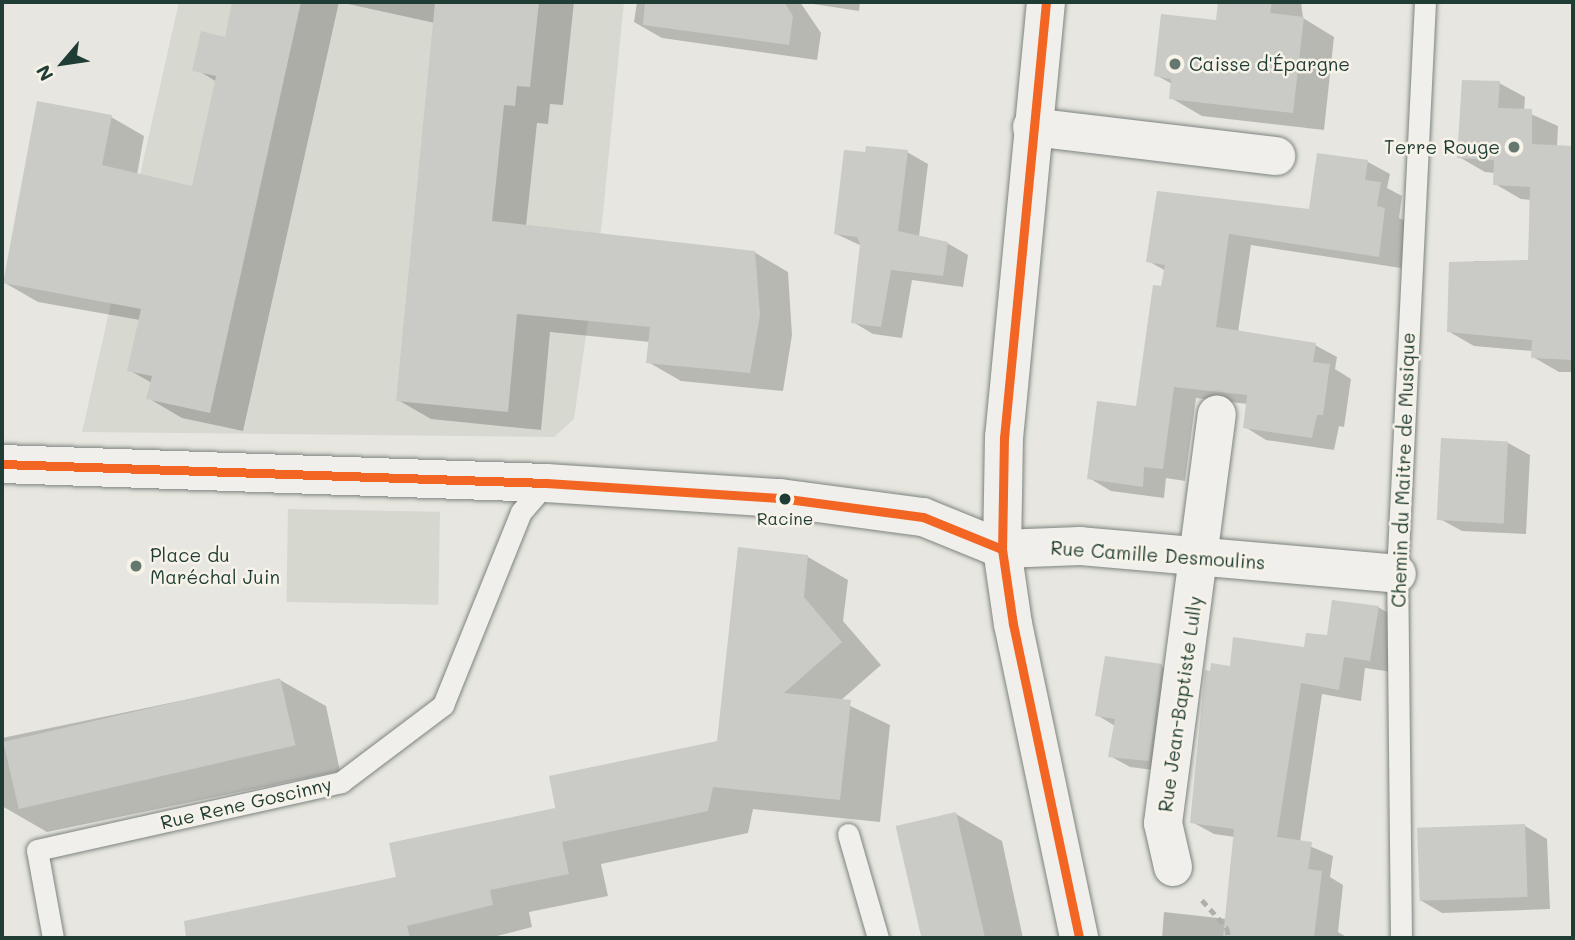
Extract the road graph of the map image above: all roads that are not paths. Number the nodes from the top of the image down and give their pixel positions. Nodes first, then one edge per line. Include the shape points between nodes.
1 (1046, 2) edge
2 (1425, 2) edge
3 (1032, 127) junction
4 (1276, 156) dead end
5 (1217, 415) dead end
6 (2, 464) edge
7 (546, 483) junction
8 (1002, 549) junction
9 (1201, 555) junction
10 (1397, 574) junction
11 (848, 834) dead end
12 (1173, 867) dead end
13 (53, 938) edge
14 (878, 938) edge
15 (1079, 938) edge
16 (1401, 938) edge

1 - 3 street
2 - 10 lane, Chemin du Maitre de Musique
3 - 4 street
3 - 8 street via 1004,437
5 - 9 street, Rue Jean-Baptiste Lully
6 - 7 street, Rue Camille Desmoulins
7 - 8 street, Rue Camille Desmoulins via 780,498 923,517
7 - 13 lane, Rue Rene Goscinny via 521,512 443,705 341,782 37,850
8 - 9 street, Rue Camille Desmoulins via 1080,546
8 - 15 street via 1013,624
9 - 10 street, Rue Camille Desmoulins
9 - 12 street, Rue Jean-Baptiste Lully via 1163,823
10 - 16 lane, Chemin du Maitre de Musique
11 - 14 lane

